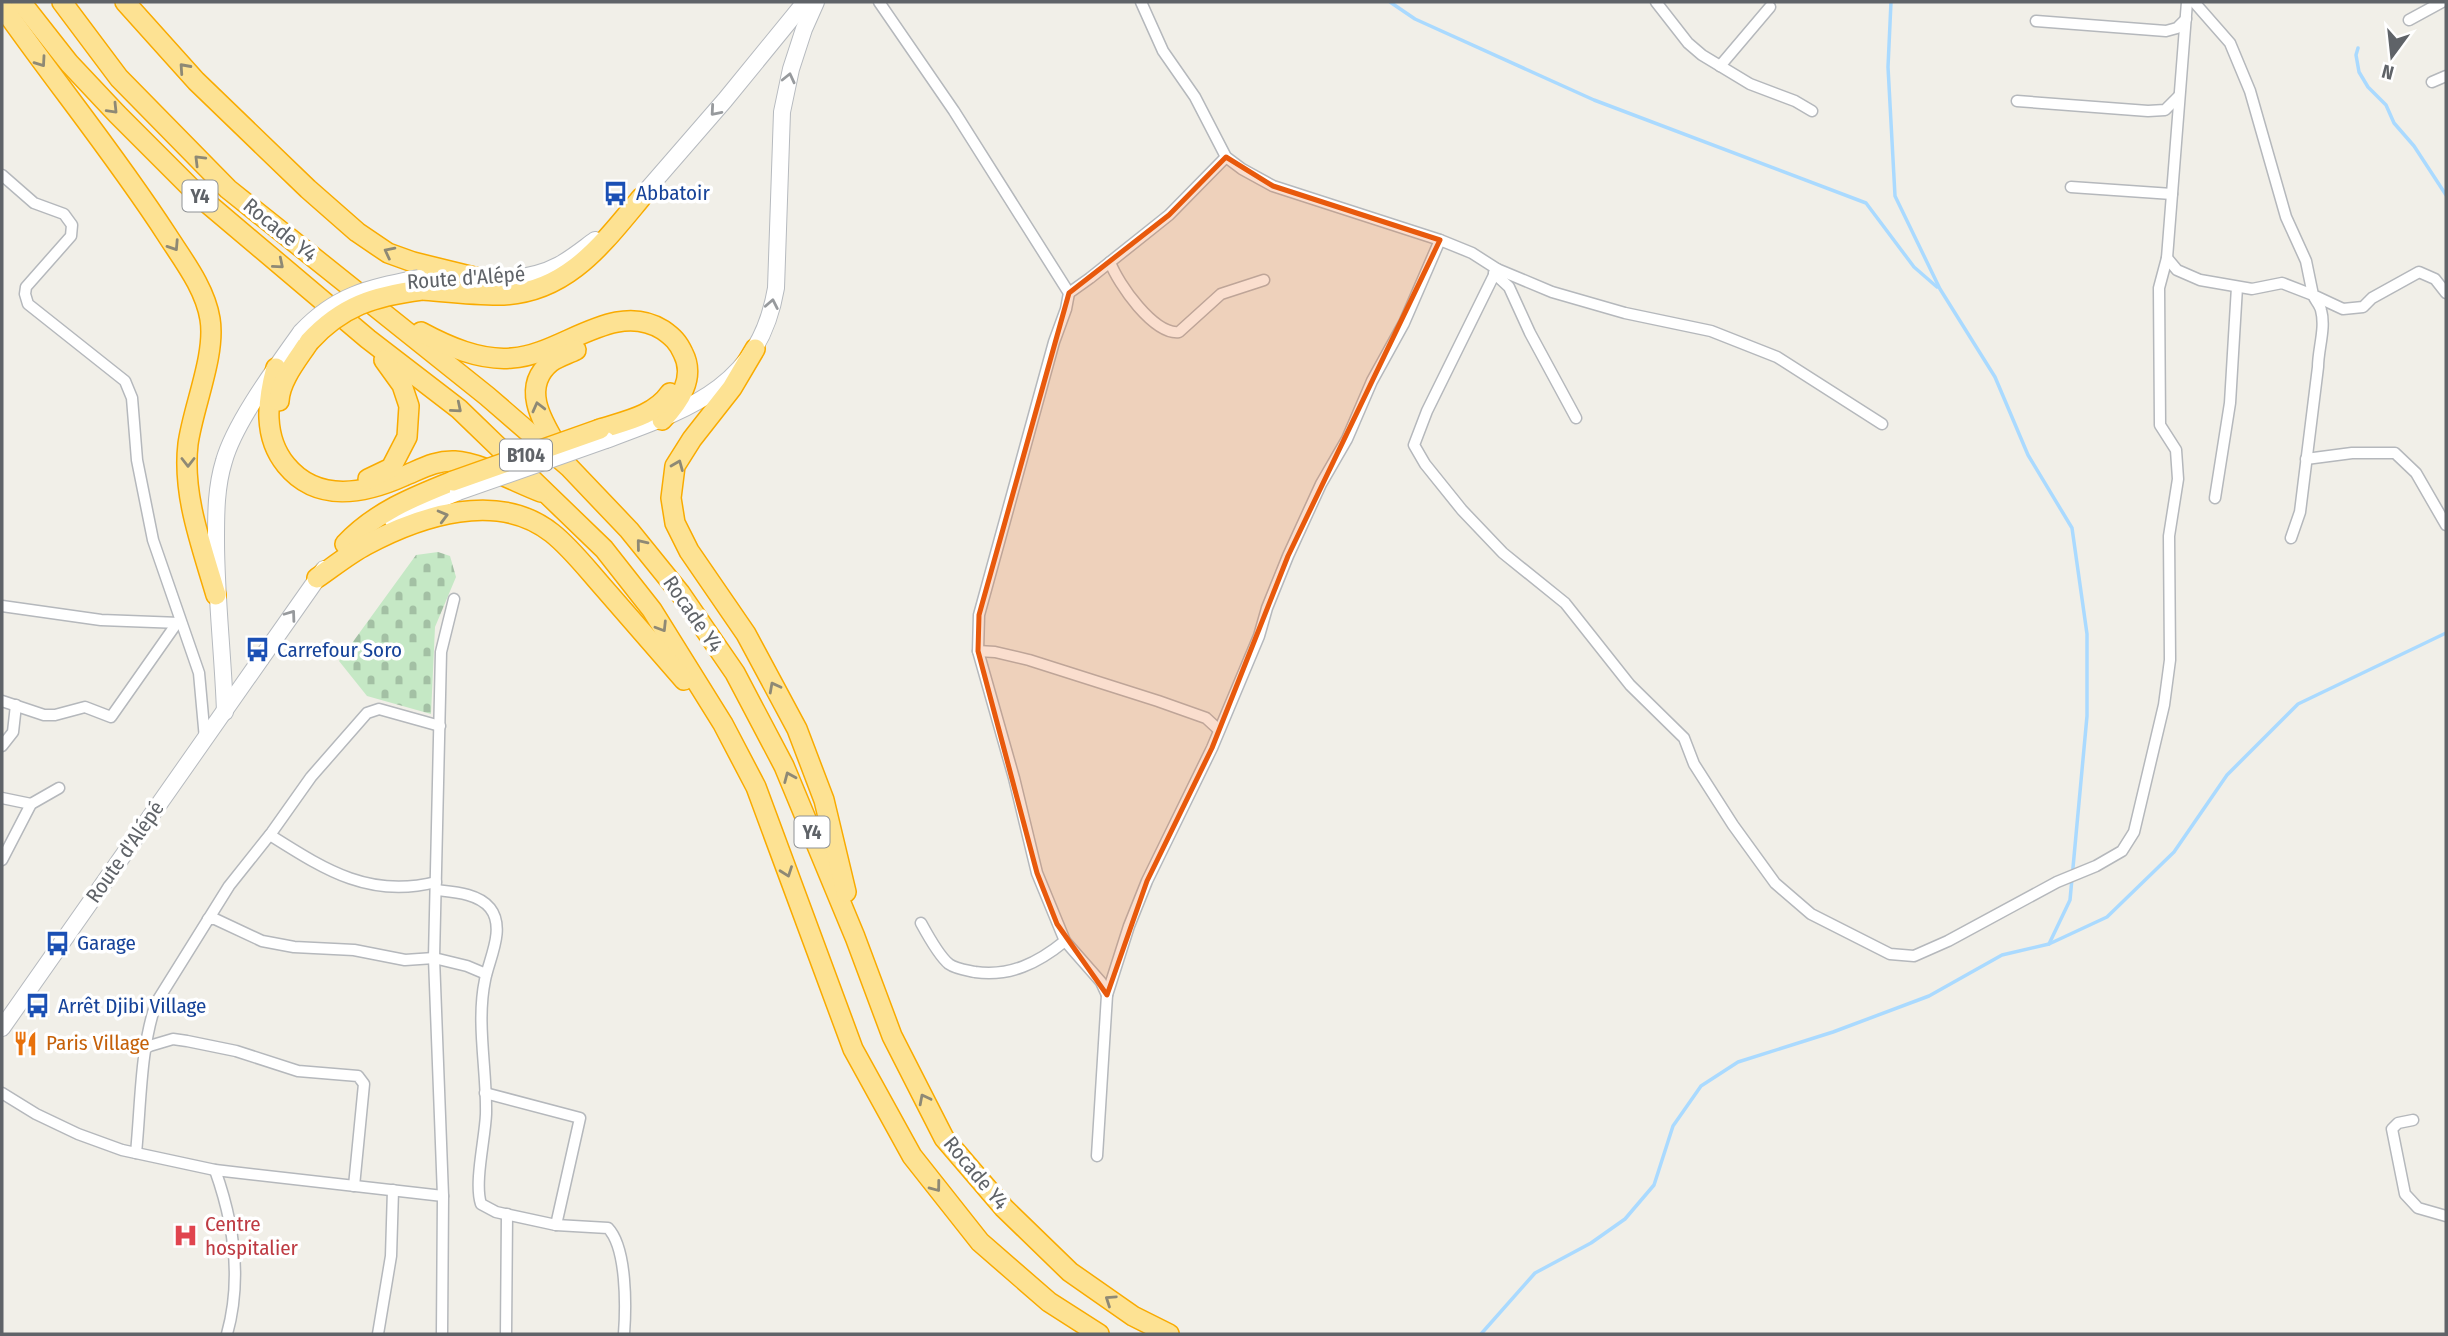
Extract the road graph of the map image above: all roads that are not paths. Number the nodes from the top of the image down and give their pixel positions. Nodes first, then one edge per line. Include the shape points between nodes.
1 (21, 2) edge
2 (62, 2) edge
3 (125, 2) edge
4 (805, 2) edge
5 (816, 2) edge
6 (880, 2) edge
7 (1142, 2) edge
8 (1656, 2) edge
9 (2187, 2) edge
10 (2194, 2) edge
11 (2442, 2) edge
12 (2, 6) edge
13 (1770, 7) dead end
14 (2186, 19) junction
15 (2409, 19) dead end
16 (2036, 21) dead end
17 (1720, 66) junction
18 (2446, 76) edge
19 (2432, 82) dead end
20 (2179, 96) junction
21 (2017, 100) dead end
22 (1812, 111) dead end
23 (1226, 157) junction
24 (2, 174) edge
25 (2071, 187) dead end
26 (2172, 194) junction
27 (641, 198) junction
28 (1440, 240) junction
29 (2167, 258) junction
30 (1110, 262) junction
31 (1495, 271) junction
32 (478, 278) junction
33 (1264, 280) dead end
34 (420, 284) junction
35 (2237, 287) junction
36 (1069, 292) junction
37 (2446, 293) edge
38 (2313, 295) junction
39 (379, 310) junction
40 (305, 337) junction
41 (368, 339) junction
42 (755, 349) junction
43 (276, 368) junction
44 (1576, 418) dead end
45 (663, 419) junction
46 (1882, 424) dead end
47 (603, 435) junction
48 (2306, 459) junction
49 (569, 467) junction
50 (550, 495) junction
51 (2215, 498) dead end
52 (2446, 524) edge
53 (2291, 538) dead end
54 (345, 544) joint
55 (317, 578) junction
56 (216, 595) junction
57 (454, 599) dead end
58 (2, 606) edge
59 (179, 623) junction
60 (978, 651) junction
61 (2, 701) edge
62 (16, 705) junction
63 (225, 712) junction
64 (723, 724) junction
65 (440, 726) junction
66 (1219, 730) junction
67 (205, 739) junction
68 (2, 746) edge
69 (59, 788) dead end
70 (2, 798) edge
71 (31, 804) junction
72 (270, 835) junction
73 (2, 860) edge
74 (436, 886) junction
75 (208, 919) junction
76 (921, 923) dead end
77 (855, 937) junction
78 (1065, 941) junction
79 (434, 958) junction
80 (486, 974) junction
81 (1107, 995) junction
82 (2, 1028) edge
83 (146, 1047) junction
84 (2, 1093) edge
85 (485, 1093) junction
86 (2413, 1120) dead end
87 (136, 1153) junction
88 (1097, 1156) dead end
89 (215, 1170) junction
90 (354, 1186) junction
91 (393, 1191) junction
92 (443, 1196) junction
93 (507, 1214) junction
94 (2446, 1216) edge
95 (556, 1226) junction
96 (227, 1334) edge
97 (378, 1334) edge
98 (442, 1334) edge
99 (506, 1334) edge
100 (624, 1334) edge
101 (1099, 1334) edge
102 (1169, 1334) edge

1 -> 41 highway, Rocade Y4 / Y4 via 79,73 200,197
39 -> 2 highway, Rocade Y4 / Y4 via 228,189 119,78
32 -> 3 highway via 388,253 357,232 196,81
4 -> 27 main road, Route d'Alépé
42 -> 5 main road, B104 via 771,315 776,288 782,112 791,69
6 - 36 street
7 - 23 street via 1163,51 1195,97
8 - 17 street via 1688,43
9 - 14 street
10 - 38 street via 2230,43 2250,91
11 - 15 street
12 -> 56 highway via 136,187 195,279 211,318 211,340 188,446 188,488
13 - 17 street
14 - 16 street via 2166,31
14 - 20 street
17 - 22 street
18 - 19 street
20 - 21 street via 2165,110 2148,111
20 - 26 street
23 - 28 street via 1273,186
23 - 30 street via 1169,215
24 - 59 street via 34,203 64,214 72,225 71,236 26,287 25,294 28,304 125,382 132,398 137,460 153,540
25 - 26 street
26 - 29 street
27 - 32 main road, Route d'Alépé via 559,265 530,276
27 - 34 highway via 582,265 530,292 500,295
28 - 31 street via 1472,253
28 - 66 street via 1392,348 1288,556
29 - 31 street via 2159,288 2160,425 2176,450 2179,479 2169,536 2170,660 2134,832 2122,851 1914,956 1890,954 1811,914 1775,883 1732,825 1694,764 1684,738 1630,685 1565,603 1503,553 1425,464 1414,444
29 - 35 street via 2177,270 2200,280
30 - 33 street via 1133,300 1163,330 1175,333 1221,294
30 - 36 street
31 - 44 street via 1509,287
31 - 46 street via 1625,313 1712,331 1766,352
32 - 34 main road, Route d'Alépé
34 - 40 highway, bridge via 351,307
35 - 38 street via 2281,283
35 - 51 street via 2230,403
36 - 60 street via 979,615
37 - 38 street via 2435,279 2418,272 2363,307 2343,309
38 - 48 street via 2321,310 2322,332
39 - 45 highway via 445,345 490,358 513,359 555,347 601,326 642,320 677,340 687,360 683,391
39 - 49 highway, Rocade Y4 / Y4
40 - 41 highway via 279,394 278,425 287,454 321,481 342,484 362,482 391,468 407,438 409,406 402,384
40 - 43 main road
41 -> 50 highway, Rocade Y4 / Y4 via 459,409
42 - 45 main road, B104 via 727,382
77 -> 42 highway via 824,800 797,729 746,634 688,551 675,523 671,498 675,466
43 - 50 highway via 267,417 272,436 281,459 311,487 358,491 436,463 455,461
43 - 56 main road via 224,459 216,500
45 - 47 main road, B104
49 -> 47 highway via 534,401 543,371 552,362 619,332 653,337 668,346 676,362 676,377 664,402
47 - 54 highway, B104, bridge via 406,500 374,517
48 - 52 street via 2395,453 2416,473
48 - 53 street via 2300,512
77 -> 49 highway, Rocade Y4 / Y4 via 784,766 735,673 681,593
50 -> 64 highway, Rocade Y4 / Y4 via 604,549 652,610
54 - 55 main road, Route d'Alépé / B104
63 -> 55 main road, Route d'Alépé / B104
55 -> 64 highway via 396,530 450,514 490,509 521,515 551,532 577,558
56 - 63 main road
57 - 65 street via 441,652
58 - 59 street via 101,620
59 - 62 street via 111,717 85,707 44,715
59 - 67 street via 199,673
60 - 66 street via 1029,660 1158,701 1206,718
60 - 78 street via 1037,873
61 - 62 street
62 - 68 street via 13,732
63 - 67 main road, Route d'Alépé / B104
64 -> 101 highway, Rocade Y4 / Y4 via 756,787 853,1049 912,1156 980,1242 1049,1302
65 - 72 street via 379,709 370,711 304,786
65 - 74 street
66 - 81 street via 1147,881
67 - 82 main road, Route d'Alépé / B104
69 - 71 street
70 - 71 street
71 - 73 street
72 - 74 street via 354,881 391,888
72 - 75 street
74 - 79 street
74 - 80 street via 482,900 492,909 497,933
75 - 79 street via 262,941 294,947 354,950 405,960
75 - 83 street via 156,1003
76 - 78 street via 953,967 989,974 1034,963
102 -> 77 highway, Rocade Y4 / Y4 via 1070,1272 1004,1208 944,1138 892,1036
78 - 81 street
79 - 80 street
79 - 92 street
80 - 85 street via 482,1010
81 - 88 street
83 - 87 street
83 - 90 street via 173,1039 187,1041 298,1071 361,1078
84 - 87 street via 78,1134
85 - 93 street via 479,1198 484,1207
85 - 95 street via 580,1118
86 - 94 street via 2392,1129 2405,1194 2418,1208
87 - 89 street
89 - 90 street
89 - 96 street via 224,1194 236,1276
90 - 91 street
91 - 92 street
91 - 97 street via 391,1256
92 - 98 street
93 - 95 street
93 - 99 street
95 - 100 street via 604,1226 612,1232 622,1256

